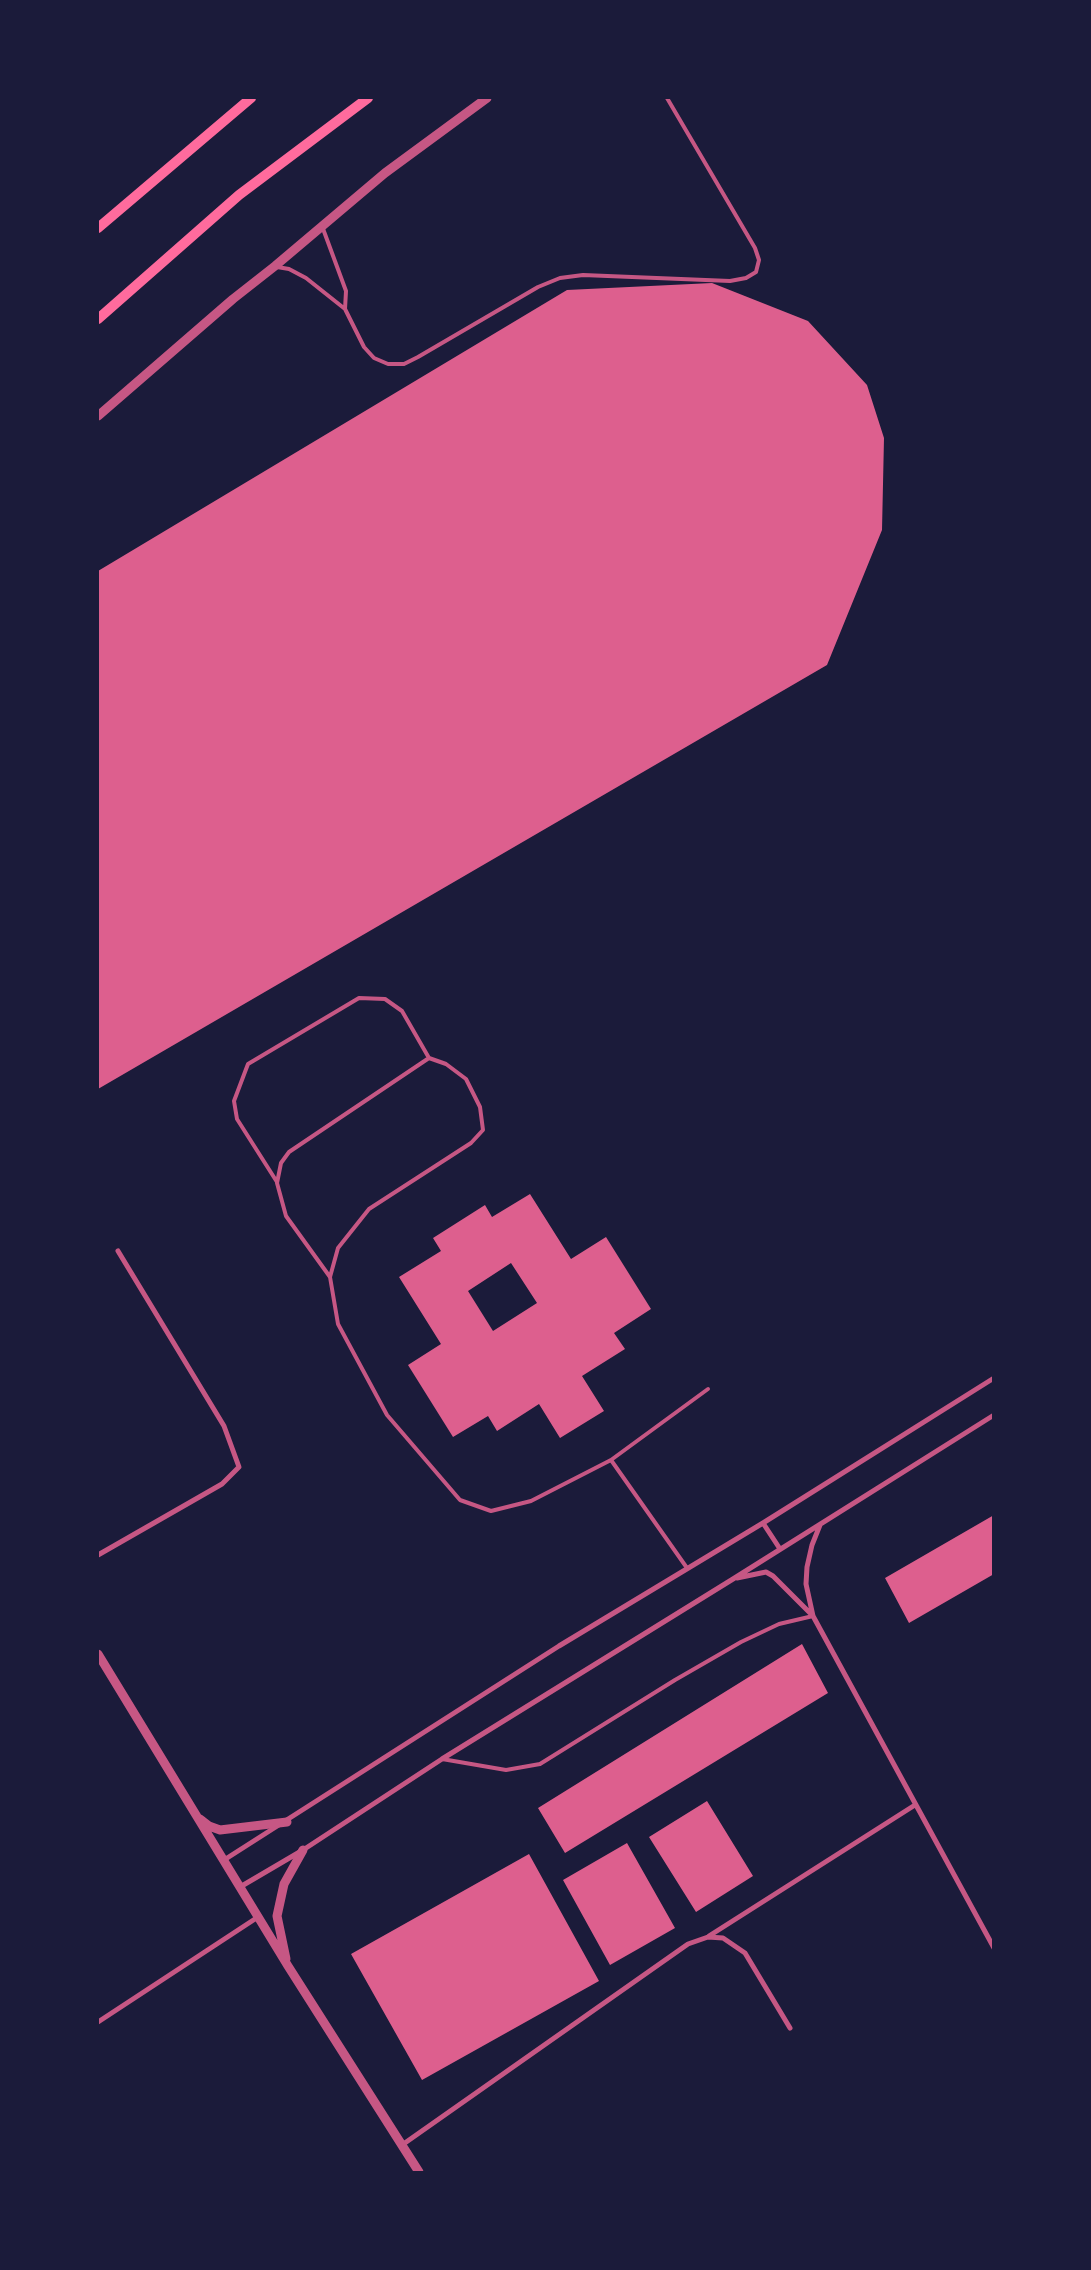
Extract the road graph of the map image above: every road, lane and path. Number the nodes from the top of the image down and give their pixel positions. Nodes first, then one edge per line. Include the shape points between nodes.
1 (368, 98) edge
2 (487, 98) edge
3 (667, 98) edge
4 (248, 99) edge
5 (322, 226) junction
6 (98, 228) edge
7 (276, 266) junction
8 (345, 309) junction
9 (98, 319) edge
10 (98, 416) edge
11 (428, 1058) junction
12 (277, 1182) junction
13 (118, 1251) dead end
14 (330, 1277) junction
15 (994, 1378) edge
16 (708, 1389) dead end
17 (994, 1415) edge
18 (611, 1460) junction
19 (763, 1523) junction
20 (821, 1524) junction
21 (780, 1550) junction
22 (98, 1555) edge
23 (687, 1568) junction
24 (733, 1579) junction
25 (813, 1616) junction
26 (98, 1654) edge
27 (442, 1759) junction
28 (915, 1805) junction
29 (194, 1814) junction
30 (287, 1822) junction
31 (303, 1850) junction
32 (224, 1860) junction
33 (240, 1887) junction
34 (258, 1917) junction
35 (708, 1936) junction
36 (994, 1948) edge
37 (288, 1966) junction
38 (98, 2022) edge
39 (790, 2028) dead end
40 (402, 2145) junction
41 (418, 2172) edge

1 - 9 main road via 239,195
2 - 5 street via 385,173
3 - 8 lane via 754,248 759,260 756,272 730,281 583,275 560,278 538,287 404,364 388,364 374,358
4 - 6 main road
5 - 7 street
5 - 8 lane via 346,291
7 - 8 lane via 306,278
7 - 10 street
11 - 12 lane via 290,1152 282,1163
11 - 12 lane via 402,1011 385,999 359,998 248,1064 234,1102 238,1118
11 - 14 lane via 446,1064 466,1079 480,1107 483,1130 472,1143 370,1209 338,1248
12 - 14 lane via 286,1216
13 - 22 street via 224,1426 238,1467 222,1484
14 - 18 lane via 338,1324 387,1415 460,1500 491,1512 531,1501
15 - 19 street
16 - 18 lane
17 - 20 street
18 - 23 lane
19 - 21 street
19 - 23 street
20 - 21 street
20 - 25 street via 807,1567 806,1584
21 - 24 street
23 - 30 street via 559,1646
24 - 25 street via 766,1572 774,1576
24 - 27 street
25 - 27 lane via 779,1624 741,1642 540,1764 506,1770
25 - 28 street
26 - 29 street
27 - 31 street
28 - 35 street
28 - 36 street
29 - 30 street via 220,1830
29 - 32 street
30 - 32 street
31 - 33 street
31 - 37 street via 284,1884 277,1916
32 - 33 street
33 - 34 street
34 - 37 street
34 - 38 street
35 - 39 street via 723,1938 745,1953
35 - 40 street via 688,1944
37 - 40 street
40 - 41 street

